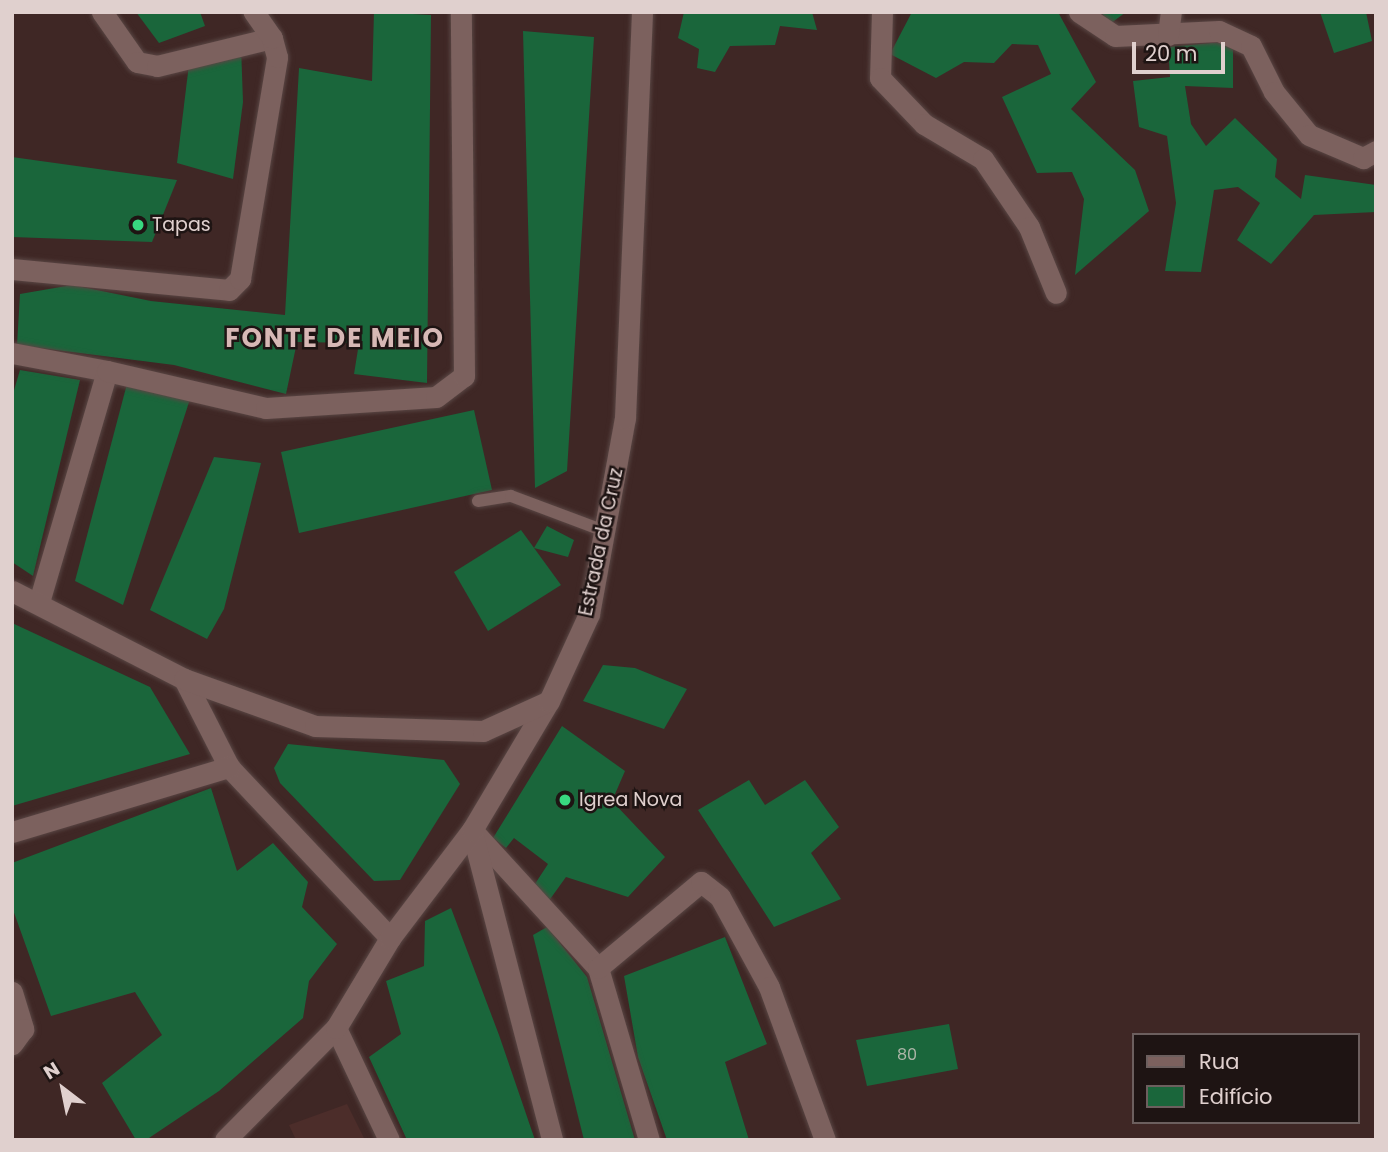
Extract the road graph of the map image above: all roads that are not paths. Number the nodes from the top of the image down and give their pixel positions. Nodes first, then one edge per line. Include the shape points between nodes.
1 (102, 12) edge
2 (254, 12) edge
3 (461, 12) edge
4 (642, 12) edge
5 (882, 12) edge
6 (1079, 12) edge
7 (1171, 12) edge
8 (1168, 35) junction
9 (272, 38) junction
10 (1376, 151) edge
11 (13, 273) edge
12 (1056, 293) dead end
13 (12, 353) edge
14 (107, 371) junction
15 (478, 501) dead end
16 (607, 532) junction
17 (12, 591) edge
18 (39, 602) junction
19 (184, 679) junction
20 (549, 701) junction
21 (229, 767) junction
22 (472, 830) junction
23 (12, 832) edge
24 (390, 939) junction
25 (598, 968) junction
26 (12, 992) edge
27 (336, 1028) junction
28 (12, 1044) edge
29 (225, 1140) edge
30 (389, 1140) edge
31 (552, 1140) edge
32 (649, 1140) edge
33 (825, 1140) edge

1 - 9 street via 137,62 157,66
2 - 9 street
3 - 14 street via 464,376 436,397 266,408
4 - 16 street, Estrada da Cruz via 625,418
5 - 12 street via 880,78 924,124 983,159 1029,227
6 - 8 street via 1115,36
7 - 8 street
8 - 10 street via 1219,31 1251,46 1274,92 1309,135 1363,158
9 - 11 street via 277,57 240,279 229,290
13 - 14 street
14 - 18 street
15 - 16 lane via 511,496
16 - 20 street, Estrada da Cruz via 589,614
17 - 18 street
18 - 19 street
19 - 20 street via 315,726 483,731
19 - 21 street
20 - 22 street, Estrada da Cruz
21 - 23 street
21 - 24 street
22 - 24 street, Estrada da Cruz
22 - 25 street
22 - 31 street
24 - 27 street, Estrada da Cruz
25 - 32 street
25 - 33 street via 701,882 720,897 769,987
26 - 28 street via 23,1028
27 - 29 street, Estrada da Cruz
27 - 30 street

